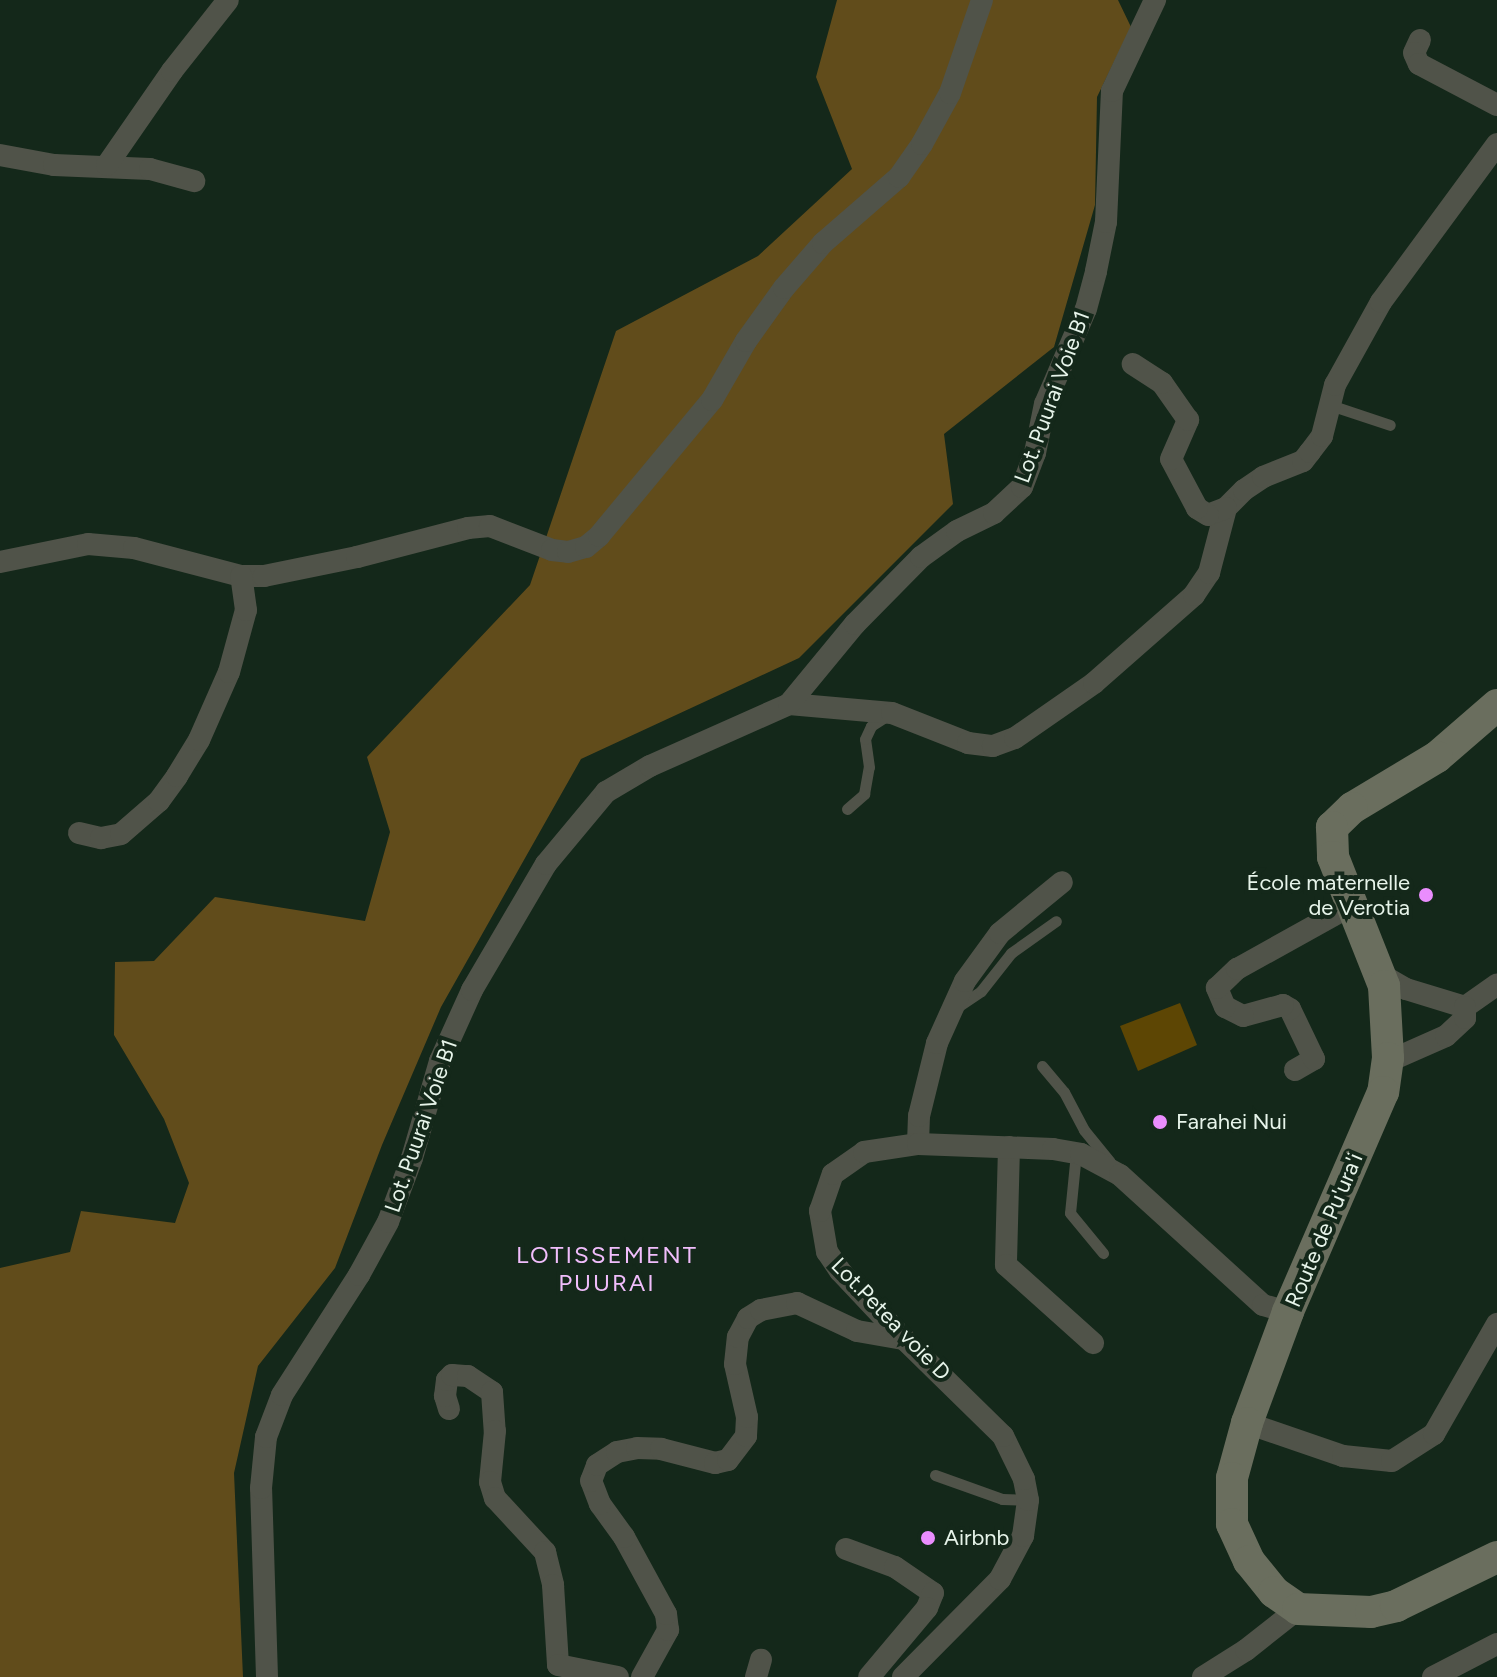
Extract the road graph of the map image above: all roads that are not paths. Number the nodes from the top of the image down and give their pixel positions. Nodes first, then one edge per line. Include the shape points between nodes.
1 (228, 0) edge
2 (982, 0) edge
3 (1155, 0) edge
4 (1420, 40) dead end
5 (1497, 105) edge
6 (1497, 144) edge
7 (0, 155) edge
8 (107, 165) junction
9 (194, 181) dead end
10 (1133, 364) dead end
11 (1330, 405) junction
12 (1390, 425) dead end
13 (1226, 508) junction
14 (0, 562) edge
15 (241, 576) junction
16 (789, 704) junction
17 (1497, 705) edge
18 (892, 713) junction
19 (847, 809) dead end
20 (79, 833) dead end
21 (1062, 882) dead end
22 (1352, 905) junction
23 (1056, 921) dead end
24 (1380, 974) junction
25 (1497, 985) edge
26 (1465, 1007) junction
27 (952, 1009) junction
28 (1387, 1062) junction
29 (1042, 1066) dead end
30 (1295, 1070) dead end
31 (918, 1144) junction
32 (1009, 1147) junction
33 (1076, 1153) junction
34 (1120, 1175) junction
35 (1103, 1253) dead end
36 (1288, 1312) junction
37 (1497, 1324) edge
38 (904, 1339) junction
39 (1093, 1343) dead end
40 (449, 1409) dead end
41 (1247, 1423) junction
42 (935, 1475) dead end
43 (1028, 1500) junction
44 (846, 1549) dead end
45 (1497, 1557) edge
46 (1298, 1609) junction
47 (1497, 1644) edge
48 (267, 1677) edge
49 (618, 1677) edge
50 (642, 1677) edge
51 (869, 1677) edge
52 (903, 1677) edge
53 (1203, 1677) edge
54 (1433, 1677) edge

1 - 8 street
2 - 15 street via 950,93 907,166 823,243 784,288 712,400 586,547 552,550 490,526 264,576
3 - 16 street, Lot. Puurai Voie B1 via 1112,91 1106,222 1096,271 1086,309 1045,404 1022,487 994,513 921,557 855,624
4 - 5 street via 1414,53 1419,64
6 - 11 street via 1398,275 1347,360
7 - 8 street via 54,165
8 - 9 street
10 - 13 street via 1162,383 1188,420 1171,459 1197,508 1208,515
11 - 12 lane
11 - 13 street via 1322,436 1303,461 1263,477
13 - 18 street, Lot. Puurai Voie B1 via 1209,573 1194,595 1094,683 1015,738 993,746 968,743
14 - 15 street via 88,544 134,548
15 - 20 street via 246,610 233,658 214,708 177,776 159,801 121,834 101,838
16 - 18 street, Lot. Puurai Voie B1
16 - 48 street, Lot. Puurai Voie B1 via 650,766 606,792 546,864 472,990 440,1061 388,1222 282,1395 266,1437 261,1488
17 - 22 main road, Route de Pu'ura'i via 1437,757 1352,808 1332,827 1333,857
18 - 19 lane via 871,726 865,739 869,767 864,794
21 - 27 street via 990,945
22 - 24 main road, Route de Pu'ura'i
22 - 30 street via 1237,969 1217,988 1225,1007 1243,1016 1283,1005 1290,1009 1314,1059
23 - 27 lane via 1011,953 970,1002
24 - 26 street via 1406,989
24 - 28 main road, Route de Pu'ura'i via 1390,1037
25 - 26 street
26 - 28 street via 1465,1018 1446,1036
27 - 31 street via 925,1086
28 - 36 main road, Route de Pu'ura'i via 1383,1092
29 - 34 lane
31 - 32 street, Lot.Petea voie D
31 - 38 street, Lot.Petea voie D via 885,1147 847,1161 833,1174 820,1211 827,1252
32 - 33 street, Lot.Petea voie D
32 - 39 street via 1006,1265
33 - 34 street, Lot.Petea voie D
33 - 35 lane via 1070,1213
34 - 36 street, Lot.Petea voie D via 1240,1287 1263,1305
36 - 41 main road, Route de Pu'ura'i
37 - 41 street via 1434,1434 1392,1461 1343,1456
38 - 43 street, Lot.Petea voie D via 1003,1436
38 - 50 street via 857,1331 797,1303 761,1310 748,1318 738,1337 735,1364 746,1436 728,1460 715,1463 637,1448 617,1452 597,1465 591,1481 600,1504 666,1614 668,1630
40 - 49 street via 445,1396 452,1375 468,1376 492,1392 490,1482 495,1498 545,1552 553,1585 558,1665
41 - 46 main road, Route de Pu'ura'i via 1232,1478 1232,1524 1249,1561 1274,1592
42 - 43 lane via 1002,1499
43 - 52 street, Lot.Petea voie D via 1023,1536 1000,1579
44 - 51 street via 895,1567 933,1593 927,1608
45 - 46 main road via 1396,1606 1359,1613
46 - 53 street
47 - 54 street

